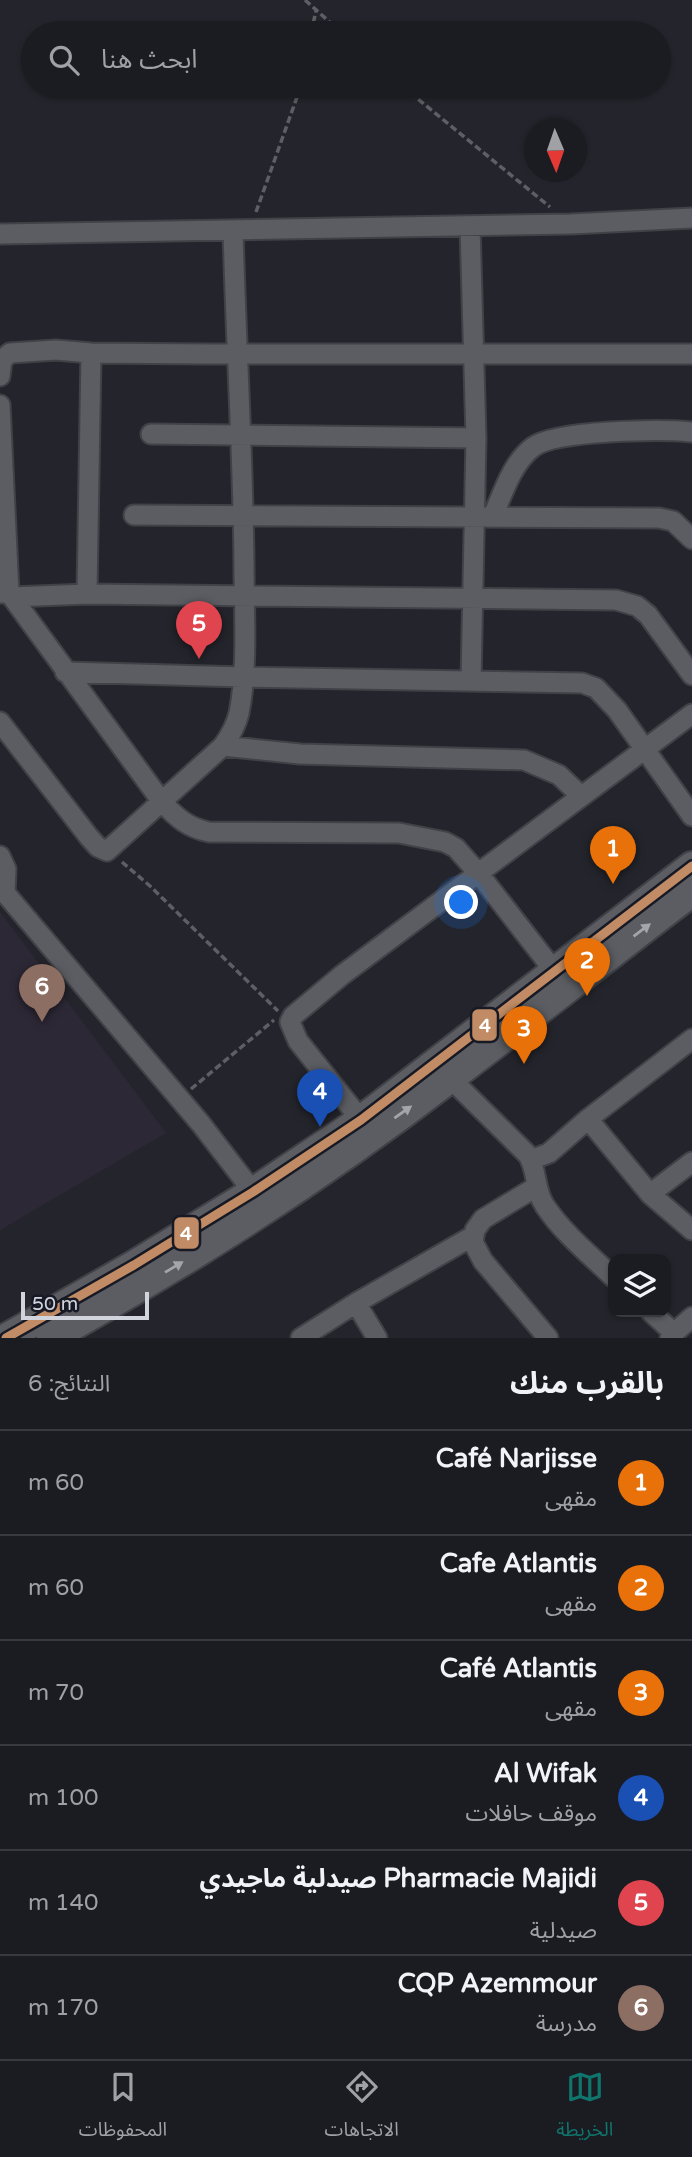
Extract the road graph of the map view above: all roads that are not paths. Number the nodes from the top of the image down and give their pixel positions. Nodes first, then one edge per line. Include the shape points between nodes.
1 (692, 218) edge
2 (470, 226) junction
3 (241, 230) junction
4 (0, 234) edge
5 (91, 353) junction
6 (236, 354) junction
7 (475, 354) junction
8 (692, 354) edge
9 (3, 356) edge
10 (0, 376) edge
11 (0, 405) edge
12 (692, 432) edge
13 (150, 434) dead end
14 (240, 434) junction
15 (476, 438) junction
16 (134, 515) dead end
17 (243, 516) junction
18 (484, 516) junction
19 (692, 539) edge
20 (7, 594) edge
21 (87, 594) junction
22 (244, 597) junction
23 (473, 598) junction
24 (65, 672) junction
25 (692, 675) edge
26 (243, 677) junction
27 (471, 681) junction
28 (692, 714) edge
29 (0, 722) edge
30 (223, 746) junction
31 (644, 749) junction
32 (581, 796) junction
33 (162, 802) junction
34 (692, 816) edge
35 (0, 856) edge
36 (692, 866) edge
37 (480, 874) junction
38 (692, 892) edge
39 (2, 893) edge
40 (561, 979) junction
41 (692, 1039) edge
42 (451, 1079) junction
43 (588, 1119) junction
44 (361, 1120) junction
45 (531, 1160) junction
46 (692, 1162) edge
47 (536, 1187) junction
48 (650, 1194) junction
49 (260, 1200) junction
50 (692, 1230) edge
51 (473, 1236) junction
52 (608, 1272) edge
53 (356, 1303) junction
54 (656, 1317) edge
55 (692, 1317) edge
56 (672, 1335) edge
57 (6, 1338) edge
58 (51, 1338) edge
59 (301, 1338) edge
60 (377, 1338) edge
61 (548, 1338) edge

1 - 2 street
2 - 3 street
2 - 7 street
3 - 4 street
3 - 6 street
5 - 6 street
5 - 9 street via 36,351
5 - 21 street
6 - 7 street
6 - 14 street
7 - 8 street
7 - 15 street
9 - 10 street
11 - 20 street
12 - 18 street via 638,431 542,442 521,459
13 - 14 street
14 - 15 street
14 - 17 street
15 - 18 street
16 - 17 street
17 - 18 street
17 - 22 street
18 - 19 street via 659,518 673,521
18 - 23 street
20 - 21 street
20 - 24 street
21 - 22 street
22 - 23 street
22 - 26 street
23 - 25 street via 628,602 648,615
23 - 27 street
24 - 26 street
24 - 33 street
26 - 27 street
26 - 30 street via 239,716
27 - 31 street via 589,684 609,700
28 - 31 street
29 - 33 street via 101,849 108,851
30 - 32 street via 300,754 524,760 559,775
30 - 33 street
31 - 32 street
31 - 34 street
32 - 37 street
33 - 37 street via 181,821 209,832 399,833 434,839 456,848
35 - 39 street via 6,869
36 - 40 main road
37 - 40 street
37 - 44 street via 342,975 290,1022 298,1041
40 -> 38 main road
39 - 49 street
40 - 42 main road
40 - 44 main road
41 - 43 street
42 - 45 street
49 -> 42 main road
43 - 45 street via 549,1153
43 - 48 street
44 - 49 main road
45 - 47 street
46 - 48 street
47 - 51 street via 483,1219
47 - 52 street via 565,1230
48 - 50 street
49 - 57 main road
58 -> 49 main road via 193,1256
51 - 53 street
51 - 61 street via 482,1261
53 - 59 street
53 - 60 street
54 - 56 street
55 - 56 street

